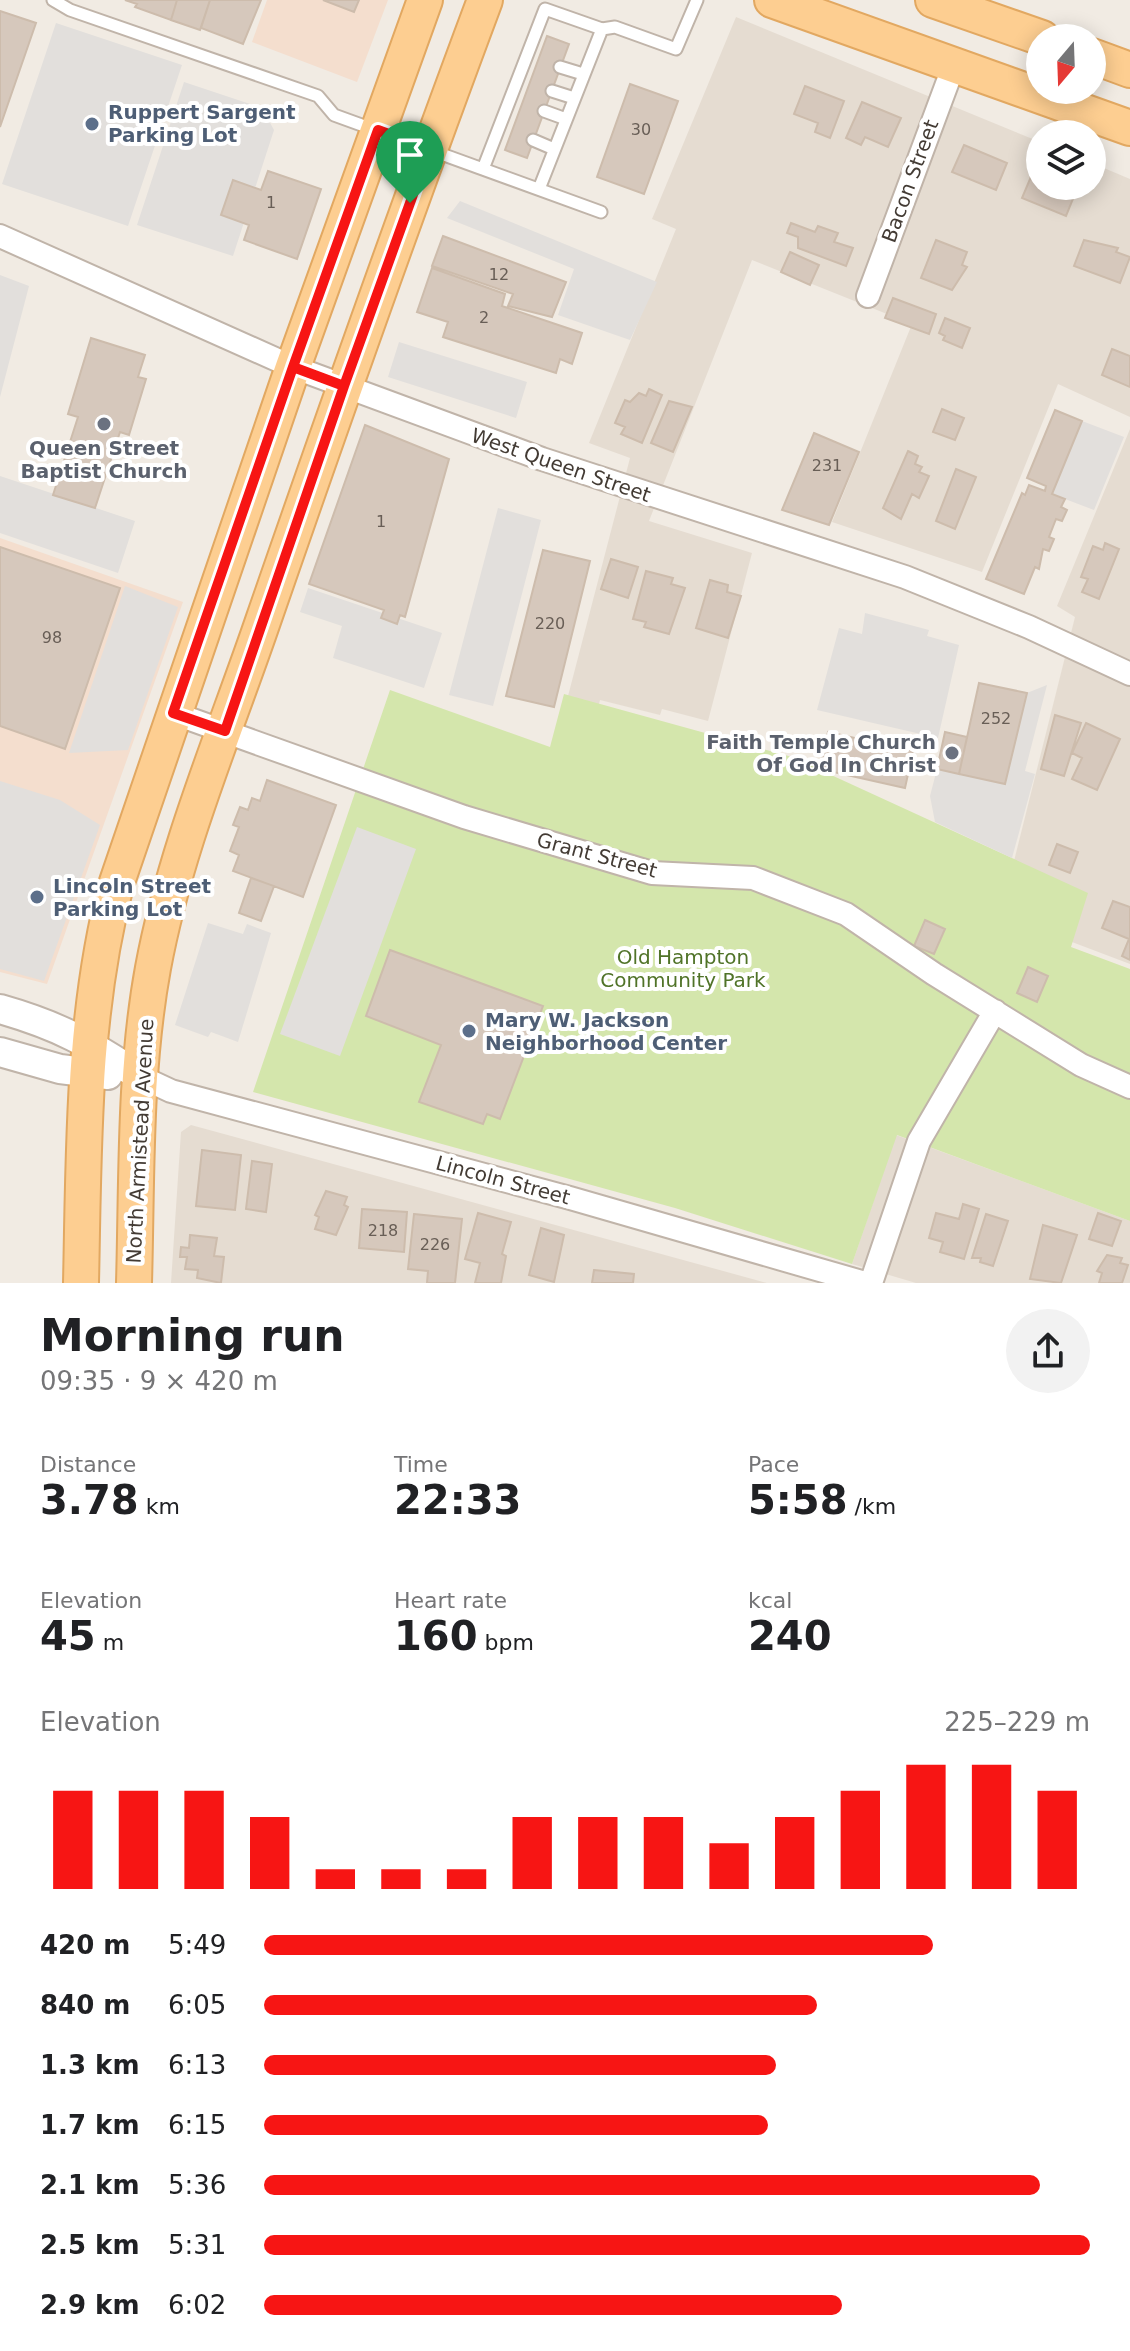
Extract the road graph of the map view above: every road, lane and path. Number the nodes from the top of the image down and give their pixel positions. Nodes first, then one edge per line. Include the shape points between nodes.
1 (53, 0) edge
2 (425, 0) edge
3 (485, 0) edge
4 (697, 0) edge
5 (772, 0) edge
6 (933, 0) edge
7 (602, 29) junction
8 (1026, 32) edge
9 (527, 55) junction
10 (539, 59) dead end
11 (1106, 61) edge
12 (954, 65) junction
13 (560, 67) dead end
14 (1130, 70) edge
15 (583, 74) junction
16 (517, 79) junction
17 (530, 83) dead end
18 (552, 91) dead end
19 (574, 98) junction
20 (509, 99) junction
21 (523, 104) dead end
22 (544, 111) dead end
23 (566, 119) junction
24 (499, 127) junction
25 (1130, 128) edge
26 (378, 130) junction
27 (512, 132) dead end
28 (533, 140) dead end
29 (429, 149) junction
30 (554, 149) junction
31 (483, 169) junction
32 (539, 189) junction
33 (601, 212) dead end
34 (0, 236) edge
35 (868, 296) dead end
36 (293, 367) junction
37 (344, 386) junction
38 (1130, 674) edge
39 (173, 713) junction
40 (225, 731) junction
41 (0, 1009) edge
42 (995, 1011) junction
43 (0, 1052) edge
44 (86, 1058) junction
45 (141, 1077) junction
46 (1130, 1087) edge
47 (81, 1283) edge
48 (134, 1283) edge
49 (868, 1283) edge

1 - 26 lane via 318,96 334,115
2 - 26 main road
3 - 29 main road, North Armistead Avenue
4 - 7 lane via 676,49 615,27
5 - 12 main road
6 - 8 main road
7 - 9 lane via 545,9
7 - 15 lane
9 - 10 lane
9 - 16 lane
11 - 14 main road
12 - 25 main road
12 - 35 street, Bacon Street
13 - 15 lane
15 - 19 lane
16 - 17 lane
16 - 20 lane
18 - 19 lane
19 - 23 lane
20 - 21 lane
20 - 24 lane
22 - 23 lane
23 - 30 lane
24 - 27 lane
24 - 31 lane
26 - 29 lane
26 - 36 main road
28 - 30 lane
29 - 31 lane
29 - 37 main road, North Armistead Avenue
30 - 32 lane
31 - 32 lane
32 - 33 lane
34 - 36 street, West Queen Street
36 - 37 street, West Queen Street
36 - 39 main road
37 - 38 street, West Queen Street via 542,459 905,577
37 - 40 main road, North Armistead Avenue
39 - 40 street, Grant Street
39 - 44 main road via 116,885 96,973
40 - 42 street, Grant Street via 439,809 652,873 753,878 846,914
40 - 45 main road, North Armistead Avenue via 162,925 146,1008
41 - 44 street, Lincoln Street via 50,1023
42 - 46 street, Grant Street via 1081,1065
42 - 49 street via 919,1141
43 - 44 street, Lincoln Street
44 - 45 street, Lincoln Street
44 - 47 main road
45 - 48 main road, North Armistead Avenue
45 - 49 street, Lincoln Street via 171,1091

